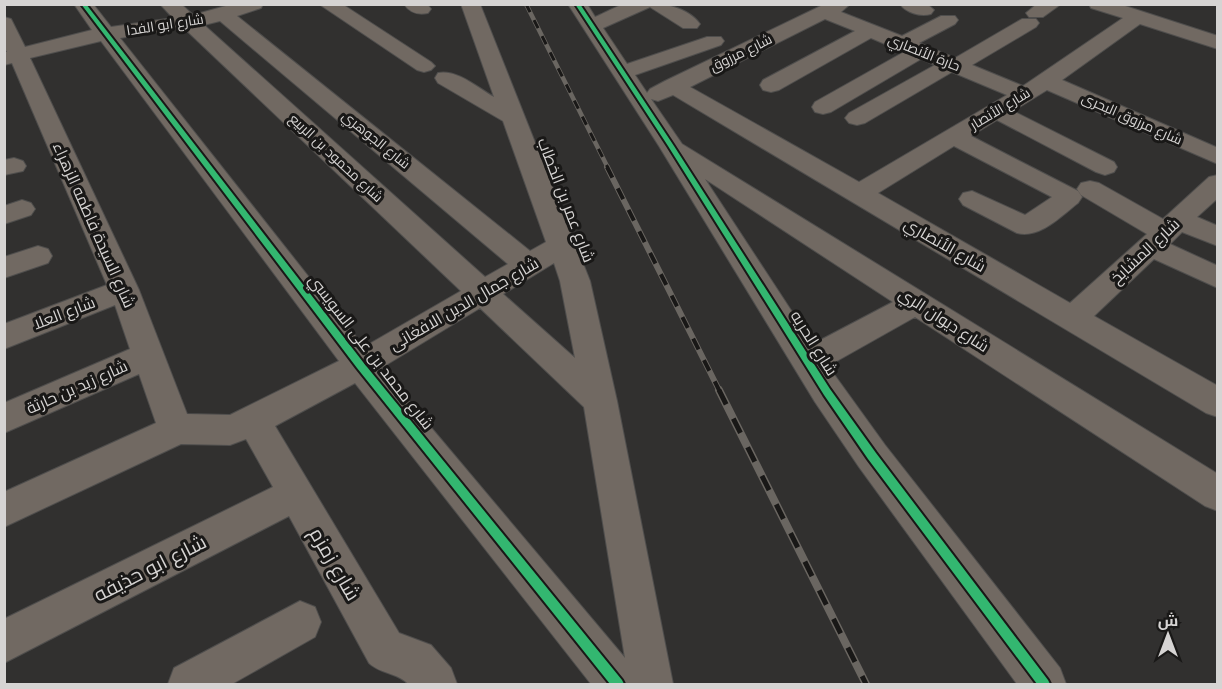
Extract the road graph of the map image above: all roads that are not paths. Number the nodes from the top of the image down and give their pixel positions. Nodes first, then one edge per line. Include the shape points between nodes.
1 (83, 4) edge
2 (170, 4) edge
3 (254, 4) edge
4 (328, 4) edge
5 (470, 4) edge
6 (487, 4) edge
7 (642, 4) edge
8 (657, 4) edge
9 (1098, 4) edge
10 (833, 7) edge
11 (223, 14) junction
12 (1039, 14) edge
13 (584, 15) edge
14 (1138, 17) junction
15 (948, 20) dead end
16 (1218, 21) edge
17 (188, 22) junction
18 (4, 23) edge
19 (690, 24) dead end
20 (870, 31) junction
21 (105, 33) junction
22 (1196, 36) junction
23 (714, 41) dead end
24 (1218, 43) edge
25 (912, 48) junction
26 (11, 57) edge
27 (953, 65) junction
28 (424, 66) dead end
29 (621, 73) junction
30 (446, 78) dead end
31 (1046, 81) junction
32 (771, 85) dead end
33 (673, 86) junction
34 (1024, 94) junction
35 (641, 102) junction
36 (823, 107) dead end
37 (996, 111) junction
38 (514, 118) junction
39 (856, 118) dead end
40 (954, 136) junction
41 (670, 146) junction
42 (1218, 157) edge
43 (1218, 183) edge
44 (858, 194) junction
45 (972, 199) dead end
46 (1164, 232) junction
47 (1218, 237) edge
48 (562, 245) junction
49 (38, 256) dead end
50 (529, 266) junction
51 (4, 268) edge
52 (1218, 278) edge
53 (124, 290) junction
54 (483, 293) junction
55 (916, 302) junction
56 (1072, 318) junction
57 (4, 336) edge
58 (149, 355) junction
59 (808, 362) junction
60 (360, 365) junction
61 (600, 401) junction
62 (1218, 403) edge
63 (4, 419) edge
64 (254, 421) junction
65 (176, 430) junction
66 (296, 494) junction
67 (1218, 494) edge
68 (4, 510) edge
69 (300, 622) dead end
70 (4, 642) edge
71 (190, 684) edge
72 (435, 684) edge
73 (618, 684) edge
74 (651, 684) edge
75 (1044, 684) edge

1 - 21 street, شارع محمد بن على السويسي
2 - 17 street, شارع محمود بن الربيع
3 - 11 street, شارع ابو الفدا
4 - 28 street
5 - 38 street, شارع عمر بن الخطاب
6 - 61 street, شارع عمر بن الخطاب via 578,226 594,275 613,360 610,381
7 - 13 street
8 - 19 street
9 - 14 street
10 - 20 street, حارة الأنصاري
10 - 33 street, شارع مرزوق
11 - 17 street, شارع ابو الفدا
11 - 50 street, شارع الجوهري
12 - 27 street
13 - 29 street, شارع الحريه
14 - 22 street
14 - 31 street, شارع الأنصار
15 - 25 street
16 - 22 street
17 - 21 street, شارع ابو الفدا
17 - 54 street, شارع محمود بن الربيع
18 - 26 street, شارع السيدة فاطمه الزهراء
20 - 25 street, حارة الأنصاري
20 - 32 street
21 - 26 street, شارع ابو الفدا
21 - 60 street, شارع محمد بن على السويسي
22 - 24 street
23 - 29 street
25 - 27 street, حارة الأنصاري
25 - 36 street
26 - 53 street, شارع السيدة فاطمه الزهراء
27 - 34 street, حارة الأنصاري
27 - 39 street
29 - 35 street, شارع الحريه
30 - 38 street
31 - 34 street, شارع الأنصار
31 - 42 street, شارع مرزوق البحرى
33 - 35 street, شارع مرزوق
33 - 44 street, شارع الأنصاري
34 - 37 street, شارع الأنصار
35 - 41 street, شارع الحريه
37 - 40 street, شارع الأنصار
37 - 46 street via 1098,178
38 - 48 street, شارع عمر بن الخطاب
40 - 44 street, شارع الأنصار
40 - 45 street via 1069,197 1027,227
41 - 55 street, شارع ديوان الري
41 - 59 street, شارع الحريه
43 - 46 street, شارع المشايخ
44 - 56 street, شارع الأنصاري
46 - 47 street
46 - 52 street
46 - 56 street, شارع المشايخ
48 - 50 street, شارع جمال الدين الافغانى
48 - 61 street, شارع عمر بن الخطاب via 575,281
49 - 51 street
50 - 54 street, شارع جمال الدين الافغانى
53 - 57 street, شارع العلا
53 - 58 street, شارع السيدة فاطمه الزهراء
54 - 60 street, شارع جمال الدين الافغانى
54 - 61 street, شارع محمود بن الربيع
55 - 59 street
55 - 67 street, شارع ديوان الري
56 - 62 street, شارع الأنصاري
58 - 63 street, شارع زيد بن حارثة
58 - 65 street, شارع السيدة فاطمه الزهراء
59 - 75 street, شارع الحريه via 872,456
60 - 64 street, شارع جمال الدين الافغانى
60 - 73 street, شارع محمد بن على السويسي
61 - 74 street, شارع عمر بن الخطاب
64 - 65 street, شارع جمال الدين الافغانى via 230,429
64 - 66 street, شارع زمزم
65 - 68 street, شارع جمال الدين الافغانى
66 - 70 street, شارع ابو حذيفه
66 - 72 street, شارع زمزم via 384,648 390,654 417,660
69 - 71 street

